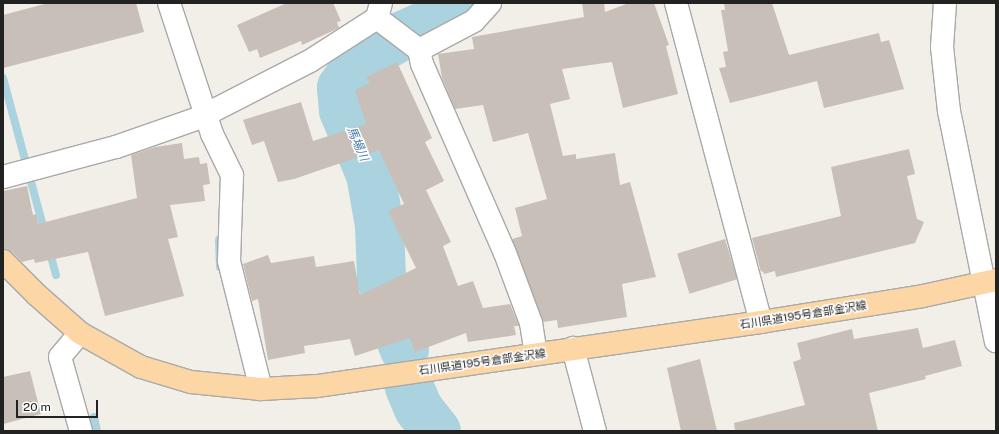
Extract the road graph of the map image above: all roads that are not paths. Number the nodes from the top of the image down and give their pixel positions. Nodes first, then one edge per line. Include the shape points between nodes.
1 (169, 3) edge
2 (490, 3) edge
3 (676, 3) edge
4 (945, 3) edge
5 (382, 16) edge
6 (416, 48) junction
7 (207, 114) junction
8 (3, 177) edge
9 (3, 261) edge
10 (990, 281) edge
11 (761, 322) junction
12 (80, 333) junction
13 (996, 341) edge
14 (573, 348) junction
15 (536, 354) junction
16 (261, 389) junction
17 (80, 431) edge
18 (595, 431) edge

1 - 7 street
2 - 6 street via 474,21
3 - 11 street
4 - 10 street via 942,47 948,105 960,175
5 - 6 street
5 - 7 street via 310,61
6 - 15 street via 505,253 531,323
7 - 8 street via 116,147
7 - 16 street via 212,134 232,175 229,261
9 - 12 main road, 石川県道195号倉部金沢線
10 - 11 main road, 石川県道195号倉部金沢線 via 923,296
10 - 13 street
11 - 14 main road, 石川県道195号倉部金沢線
12 - 16 main road, 石川県道195号倉部金沢線 via 116,355 167,376 218,386
12 - 17 street via 60,357
14 - 15 main road, 石川県道195号倉部金沢線
14 - 18 street
15 - 16 main road, 石川県道195号倉部金沢線 via 317,386

